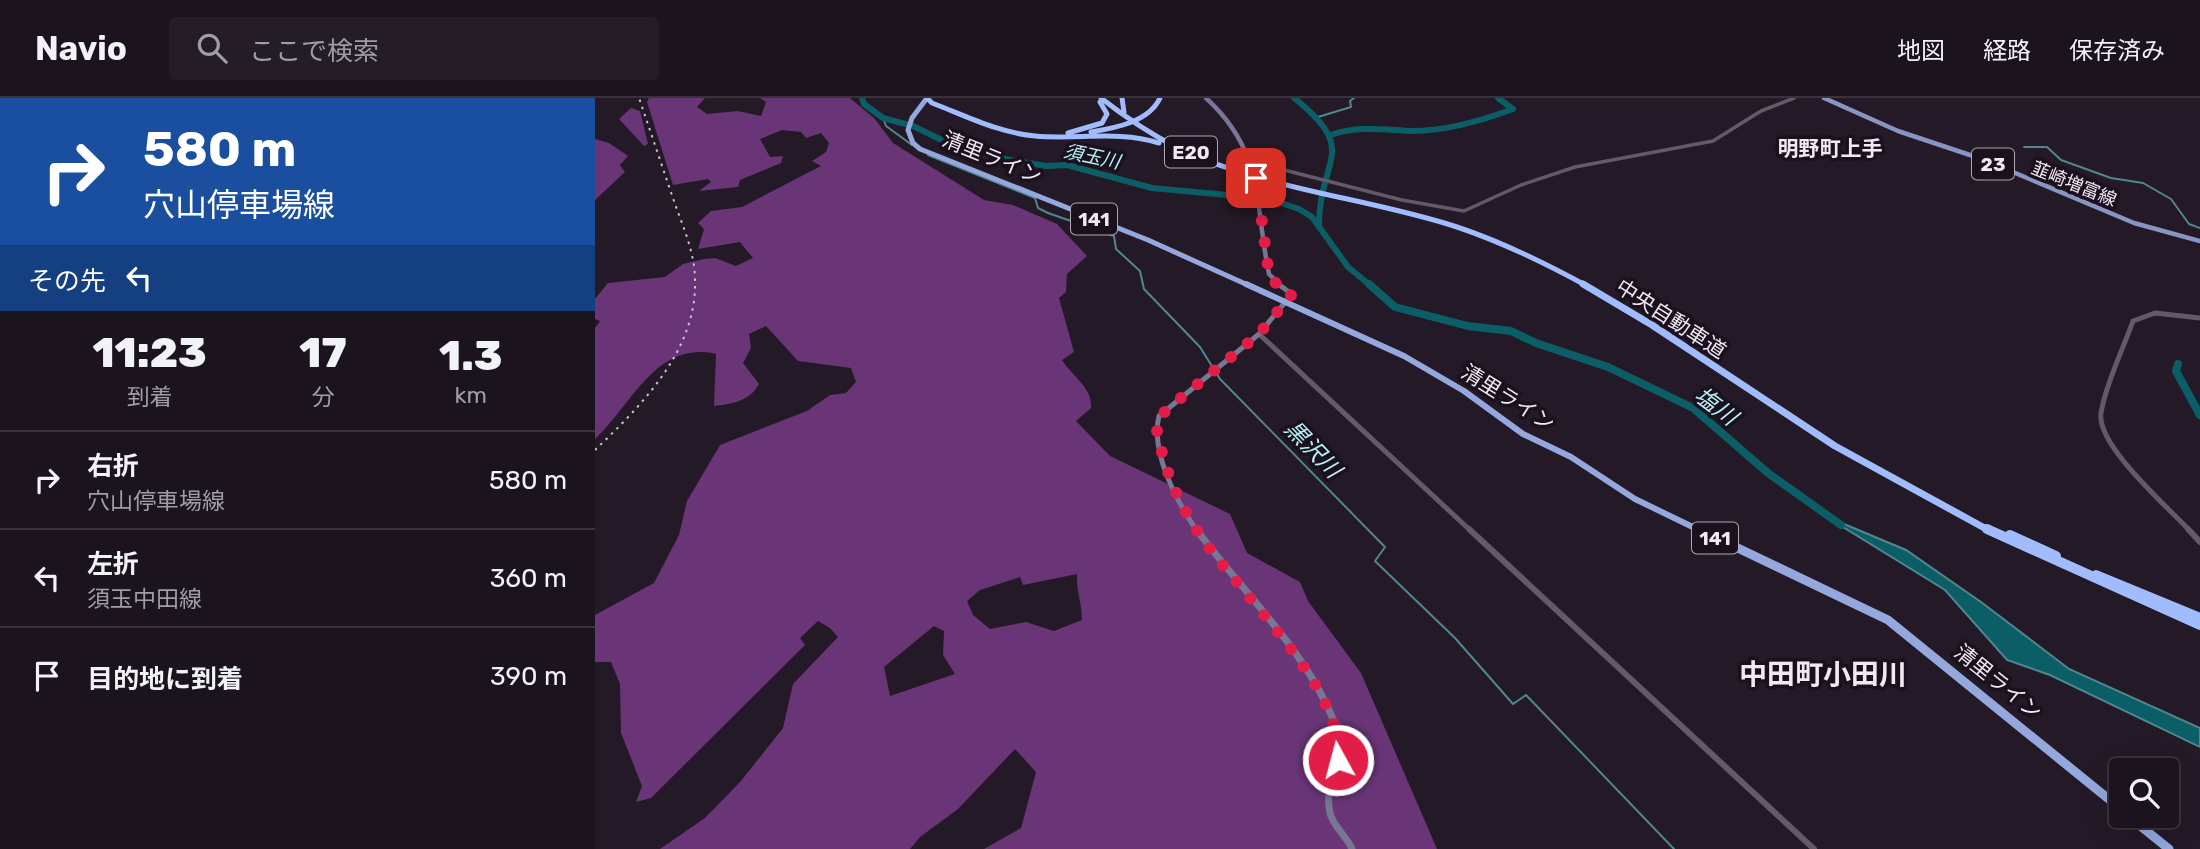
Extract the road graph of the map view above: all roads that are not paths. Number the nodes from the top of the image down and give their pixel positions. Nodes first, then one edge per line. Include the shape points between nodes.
1 (1098, 98) edge
2 (1106, 98) edge
3 (1122, 98) edge
4 (1162, 98) edge
5 (1206, 98) edge
6 (1794, 98) edge
7 (1824, 98) edge
8 (930, 100) edge
9 (921, 105) joint
10 (1127, 116) junction
11 (988, 123) junction
12 (1138, 124) junction
13 (1058, 135) junction
14 (1067, 138) junction
15 (1232, 167) junction
16 (1251, 168) junction
17 (1314, 175) joint
18 (1352, 193) junction
19 (2200, 240) edge
20 (1286, 302) junction
21 (2200, 318) edge
22 (1259, 334) junction
23 (2200, 542) edge
24 (2200, 618) edge
25 (2200, 625) edge
26 (2109, 799) edge
27 (2143, 828) edge
28 (1352, 849) edge
29 (1814, 849) edge
30 (2169, 849) edge

1 - 10 highway, 中央自動車道 / E20
1 - 13 highway via 1107,114 1103,123
2 - 10 highway, 中央自動車道 / E20
3 - 10 highway
4 - 13 highway via 1154,108 1124,124
4 - 14 highway via 1157,109 1126,125
5 - 16 main road via 1230,118
6 - 18 street via 1761,111 1708,143 1575,167 1471,209 1447,210
7 - 19 main road, 韮崎増富線 / 23 via 2134,223
8 - 9 highway
8 - 11 highway
9 - 20 highway, 清里ライン / 141 via 911,116 907,134 931,155 1148,240
10 - 12 highway, 中央自動車道 / E20
11 - 13 highway
11 - 14 highway via 1027,135
12 - 15 highway, 中央自動車道 / E20 via 1176,146
12 - 16 highway, 中央自動車道 / E20
14 - 15 highway via 1141,137
15 - 16 highway, 中央自動車道 / E20
16 - 17 street
16 - 18 highway, 中央自動車道 / E20
16 - 20 main road via 1266,258 1273,281 1292,294
17 - 18 street
18 - 24 highway, 中央自動車道 / E20 via 1478,231 1543,258 1912,484 2078,567
18 - 25 highway, 中央自動車道 / E20 via 1455,226 1539,261 1641,319 1897,482 2029,550
20 - 22 main road
20 - 26 highway, 清里ライン / 141 via 1408,359 1635,499 1888,620
21 - 23 street via 2155,313 2129,324 2101,414 2114,449
22 - 28 main road via 1166,410 1156,425 1164,463 1193,525 1307,671 1326,706 1340,741 1329,787 1330,814
22 - 29 street
27 - 30 highway

